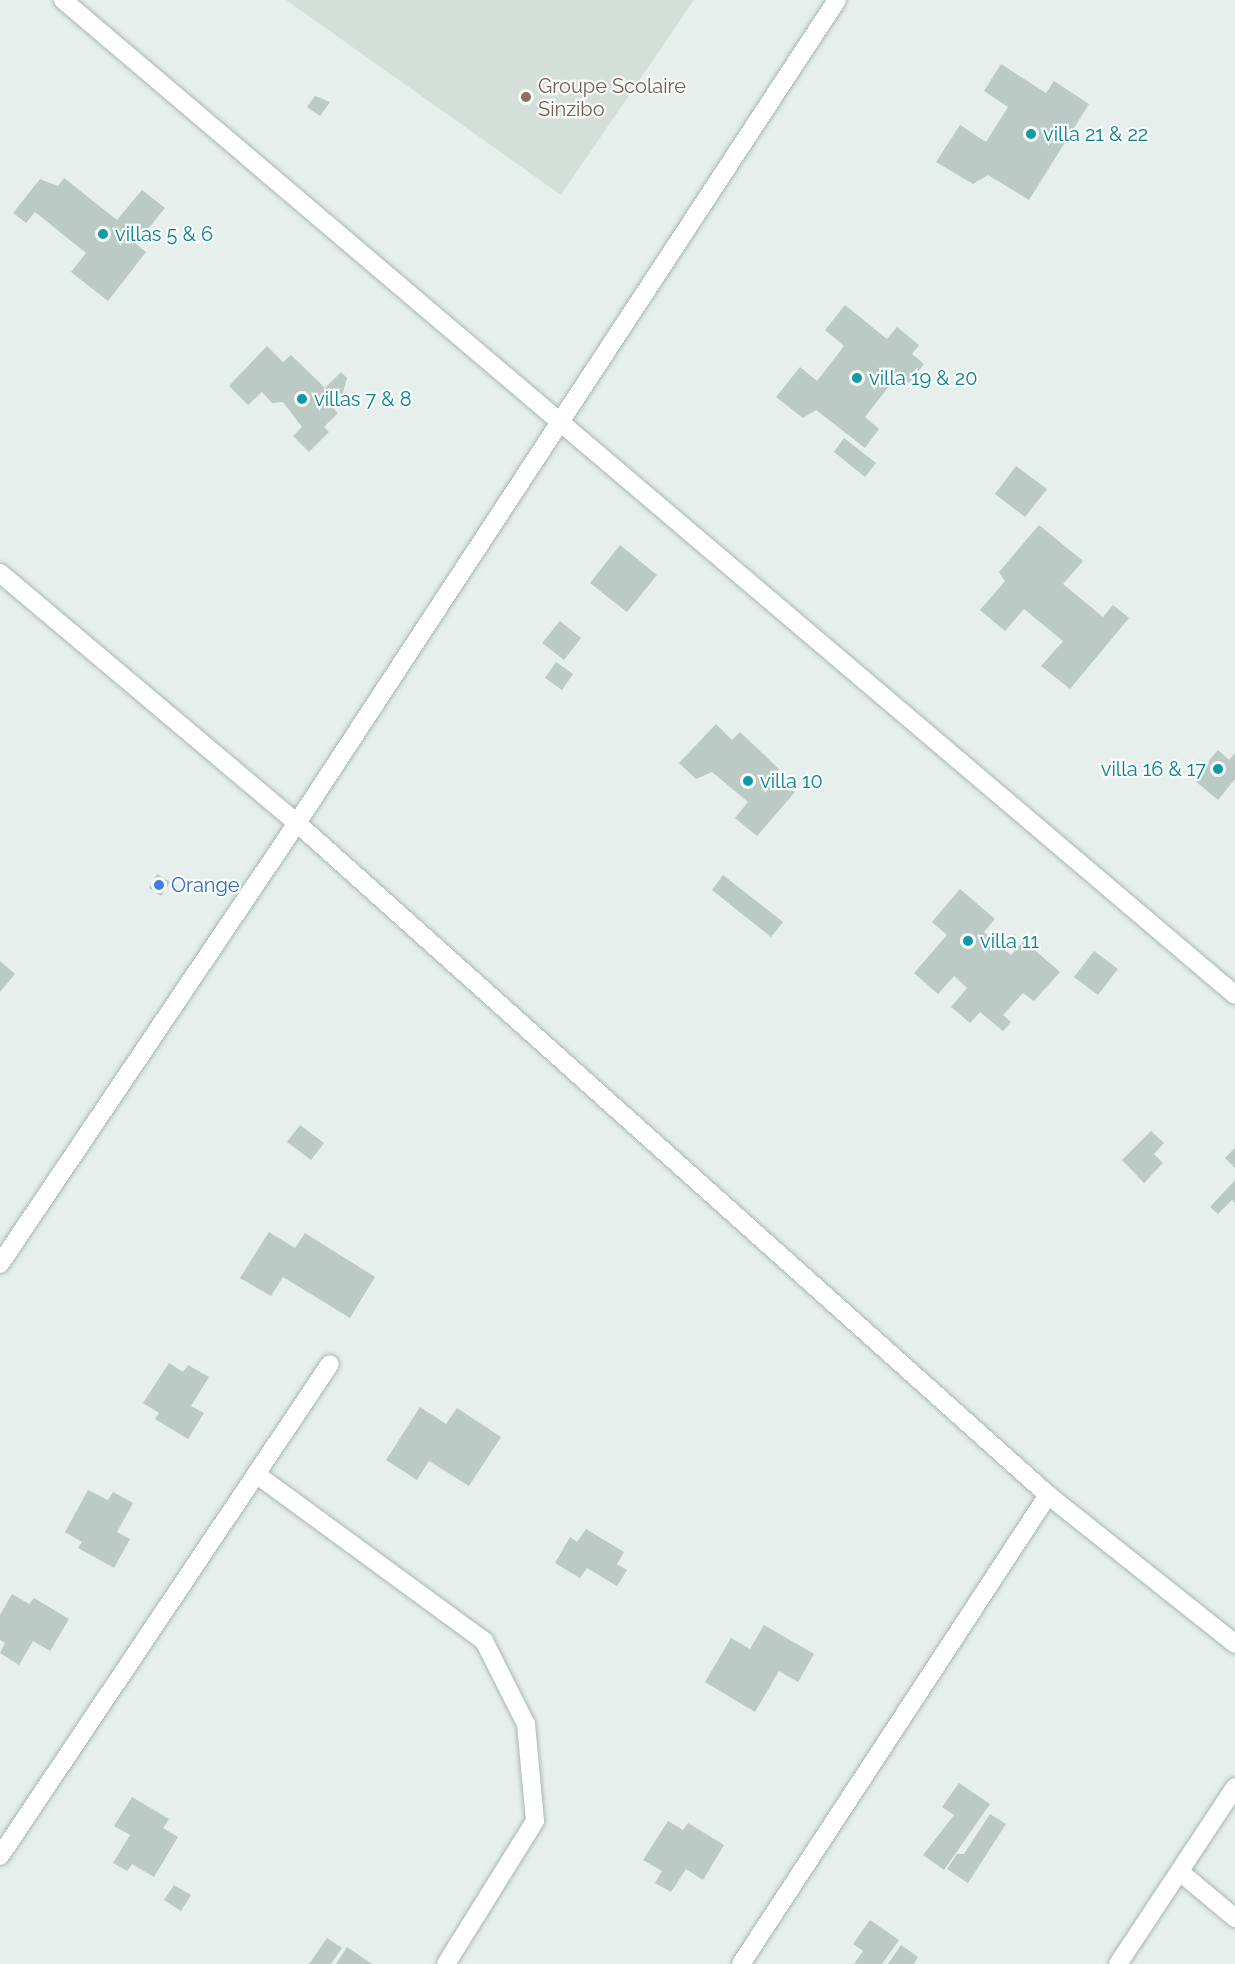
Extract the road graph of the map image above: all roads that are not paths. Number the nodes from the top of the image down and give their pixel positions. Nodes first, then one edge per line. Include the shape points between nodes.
1 (63, 0) edge
2 (837, 0) edge
3 (558, 423) junction
4 (0, 573) edge
5 (297, 823) junction
6 (1235, 995) edge
7 (0, 1264) edge
8 (330, 1364) dead end
9 (256, 1474) junction
10 (1048, 1495) junction
11 (1235, 1644) edge
12 (1235, 1787) edge
13 (0, 1856) edge
14 (1180, 1872) junction
15 (1235, 1918) edge
16 (446, 1964) edge
17 (741, 1964) edge
18 (1118, 1964) edge

1 - 3 street
2 - 3 street
3 - 5 street
3 - 6 street
4 - 5 street
5 - 7 street
5 - 10 street
8 - 9 street
9 - 13 street
9 - 16 street via 484,1641 526,1724 535,1821
10 - 11 street
10 - 17 street
12 - 14 street
14 - 15 street
14 - 18 street

